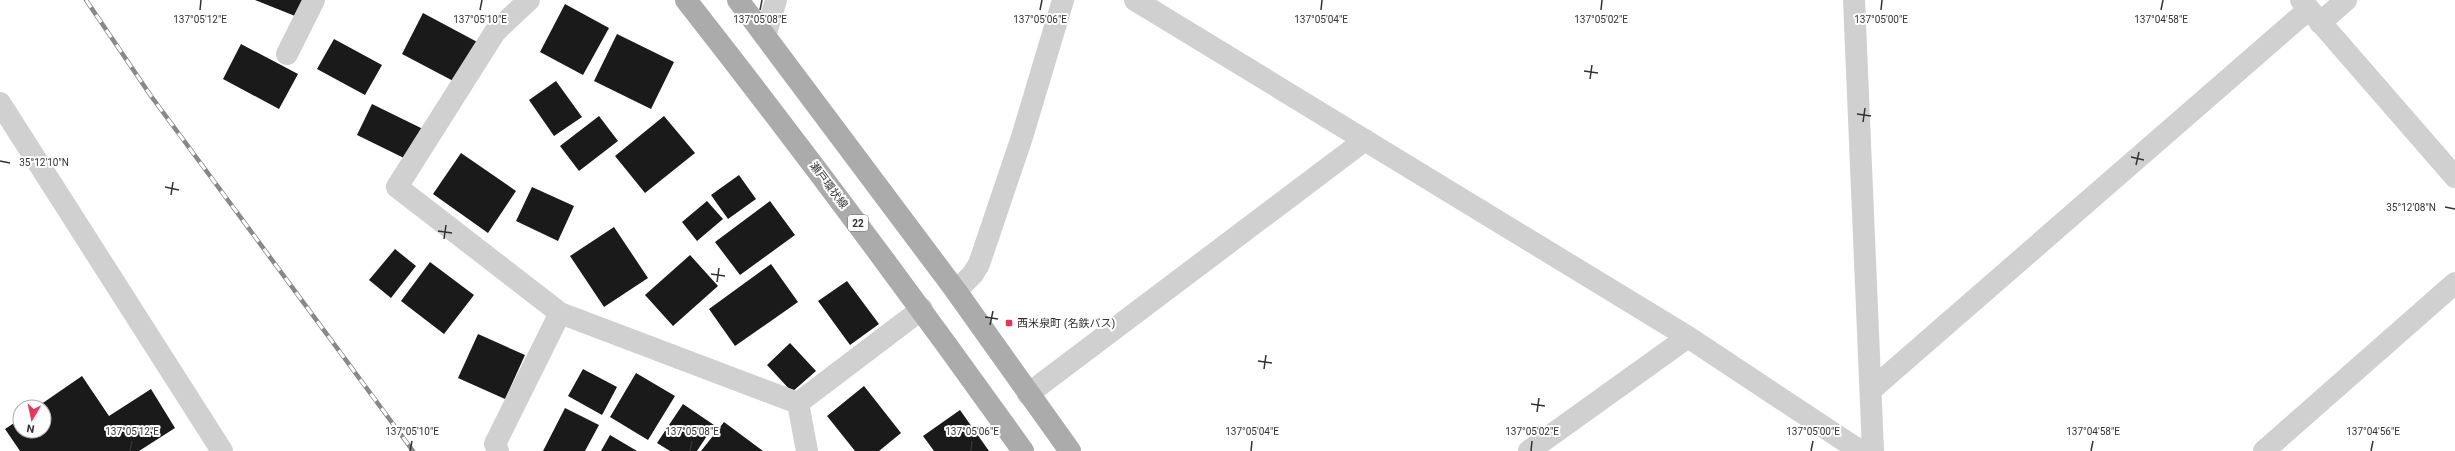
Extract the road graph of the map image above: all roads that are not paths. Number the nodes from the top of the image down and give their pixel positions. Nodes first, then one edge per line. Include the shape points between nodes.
1 (314, 0) edge
2 (529, 0) edge
3 (686, 0) edge
4 (738, 0) edge
5 (776, 0) edge
6 (1063, 0) edge
7 (1135, 0) edge
8 (1854, 0) edge
9 (2346, 0) edge
10 (2310, 10) edge
11 (765, 36) junction
12 (287, 54) dead end
13 (0, 103) edge
14 (1365, 140) junction
15 (2455, 177) edge
16 (2455, 283) edge
17 (956, 291) junction
18 (922, 309) junction
19 (560, 313) junction
20 (1688, 337) junction
21 (1871, 390) junction
22 (1028, 394) junction
23 (798, 403) junction
24 (222, 451) edge
25 (498, 451) edge
26 (807, 451) edge
27 (1023, 451) edge
28 (1070, 451) edge
29 (1529, 451) edge
30 (1864, 451) edge
31 (1873, 451) edge
32 (2264, 451) edge

1 - 12 street
2 - 19 street via 495,32 396,187
3 - 18 main road, 瀬戸環状線 / 22
4 - 11 main road
5 - 11 street
6 - 17 street via 1022,137 979,264
7 - 14 street
8 - 21 street
9 - 10 street
10 - 15 street
10 - 21 street
11 - 17 main road
13 - 24 street
14 - 20 street
14 - 22 street
16 - 32 street
17 - 22 main road
18 - 23 street
18 - 27 main road, 瀬戸環状線 / 22
19 - 23 street
19 - 25 street via 495,444
20 - 29 street
20 - 30 street via 1854,447
21 - 31 street
22 - 28 main road
23 - 26 street

